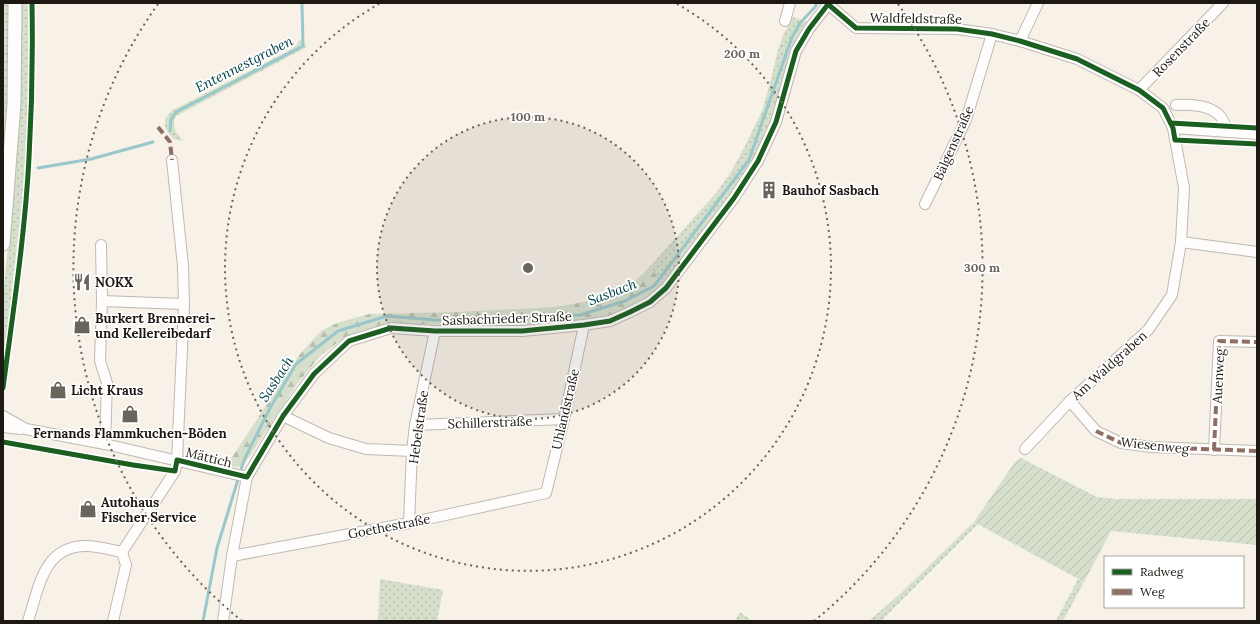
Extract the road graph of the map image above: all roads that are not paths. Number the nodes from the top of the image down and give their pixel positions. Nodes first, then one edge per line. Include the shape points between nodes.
1 (15, 3) edge
2 (790, 3) edge
3 (1038, 3) edge
4 (1223, 3) edge
5 (829, 4) edge
6 (785, 21) dead end
7 (992, 34) junction
8 (1020, 41) junction
9 (1139, 90) junction
10 (1176, 105) dead end
11 (1173, 128) junction
12 (1228, 132) junction
13 (1257, 134) edge
14 (172, 160) dead end
15 (925, 204) dead end
16 (1181, 242) junction
17 (3, 244) edge
18 (101, 245) dead end
19 (1257, 252) edge
20 (102, 302) junction
21 (184, 304) junction
22 (584, 325) junction
23 (435, 331) junction
24 (1257, 342) edge
25 (1070, 401) junction
26 (3, 416) edge
27 (283, 416) junction
28 (564, 419) junction
29 (415, 425) junction
30 (3, 427) edge
31 (26, 429) junction
32 (105, 444) junction
33 (1025, 449) dead end
34 (1214, 450) junction
35 (412, 451) junction
36 (1257, 451) edge
37 (177, 460) junction
38 (245, 477) junction
39 (546, 493) joint
40 (409, 523) junction
41 (122, 552) junction
42 (232, 556) junction
43 (28, 621) edge
44 (113, 621) edge
45 (223, 621) edge

1 - 17 street via 14,104
2 - 6 street
3 - 8 street
4 - 9 street, Rosenstraße
5 - 7 street, Waldfeldstraße via 856,28 957,29
5 - 22 street, Sasbachrieder Straße via 809,29 796,51 776,122 758,161 734,198 666,288 650,302 630,312 610,321
7 - 8 street, Waldfeldstraße
7 - 15 street, Bälgenstraße via 966,120
8 - 9 street, Waldfeldstraße via 1077,59
9 - 11 street, Waldfeldstraße via 1163,108
10 - 12 street via 1210,108 1221,118
11 - 12 street
11 - 16 street, Am Waldgraben via 1184,188
12 - 13 street
14 - 21 street, Mättich via 183,266
16 - 19 street
16 - 25 street, Am Waldgraben via 1172,295 1148,330
18 - 20 street
20 - 21 street
20 - 32 street via 100,361 107,383
21 - 37 street, Mättich
22 - 23 street, Sasbachrieder Straße via 522,331
22 - 28 street, Uhlandstraße
23 - 27 street, Sasbachrieder Straße via 391,328 349,341 314,374
23 - 29 street, Hebelstraße
24 - 34 street, Auenweg via 1219,341
25 - 33 street, Am Waldgraben
25 - 34 street, Wiesenweg via 1096,431 1121,443
26 - 31 street, Mättich
27 - 35 street via 329,438 366,449
27 - 38 street, Sasbachrieder Straße
28 - 29 street, Schillerstraße
28 - 39 street, Uhlandstraße
29 - 35 street, Hebelstraße
30 - 31 street, Mättich
31 - 32 street, Mättich
32 - 37 street, Mättich
34 - 36 street, Wiesenweg
35 - 40 street, Hebelstraße
37 - 38 street, Mättich
37 - 41 street, Mättich via 175,471
38 - 42 street, Sasbachrieder Straße
39 - 40 street, Goethestraße
40 - 42 street, Goethestraße
41 - 43 street via 87,546 63,551 46,568
41 - 44 street via 126,564
42 - 45 street, Sasbachrieder Straße

